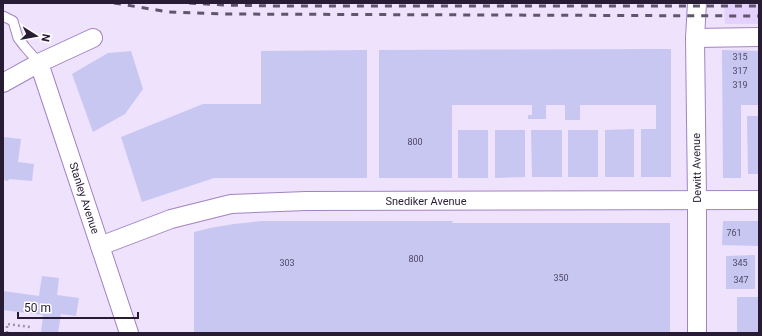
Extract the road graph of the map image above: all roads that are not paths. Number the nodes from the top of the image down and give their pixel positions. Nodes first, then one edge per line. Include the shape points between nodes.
1 (697, 3) edge
2 (3, 16) edge
3 (759, 37) edge
4 (93, 38) dead end
5 (695, 38) junction
6 (39, 63) junction
7 (3, 84) edge
8 (697, 200) junction
9 (759, 200) edge
10 (100, 246) junction
11 (130, 333) edge
12 (697, 333) edge

1 - 5 street, Dewitt Avenue
2 - 6 lane via 13,21 18,38
3 - 5 street
4 - 6 street
5 - 8 street, Dewitt Avenue
6 - 7 street
6 - 10 street, Stanley Avenue
8 - 9 street, Snediker Avenue
8 - 10 street, Snediker Avenue via 314,201 231,204 171,219
8 - 12 street, Dewitt Avenue
10 - 11 street, Stanley Avenue

